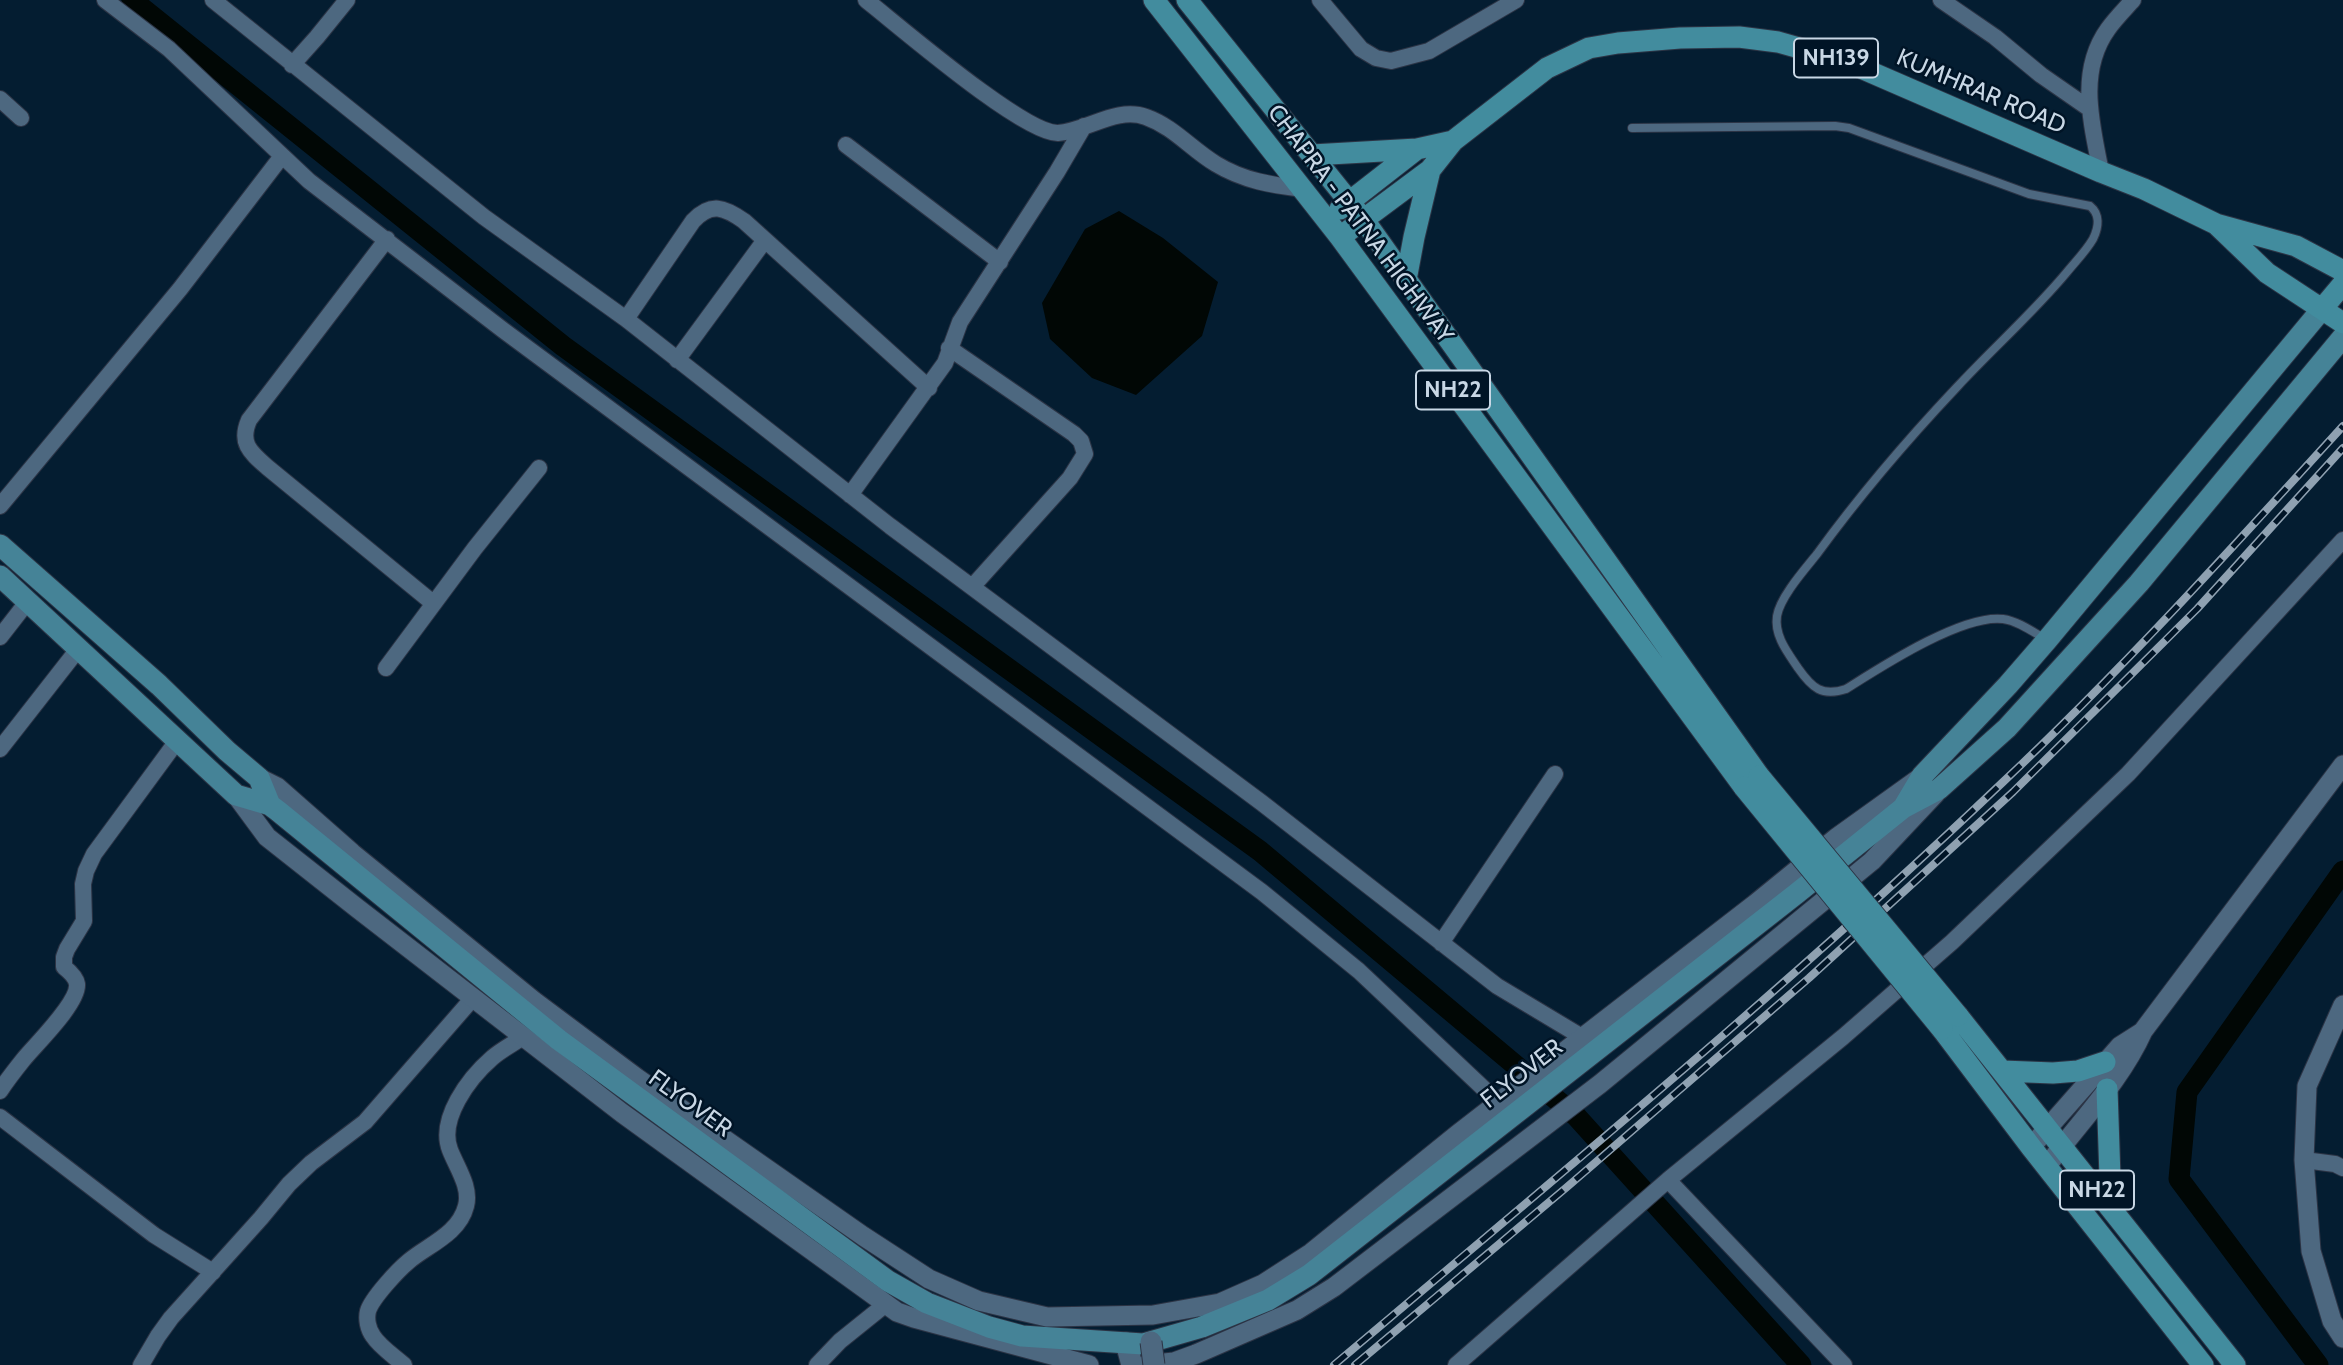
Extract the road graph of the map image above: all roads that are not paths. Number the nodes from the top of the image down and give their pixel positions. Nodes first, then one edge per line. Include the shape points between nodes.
1 (105, 0) edge
2 (213, 0) edge
3 (347, 0) edge
4 (866, 0) edge
5 (1154, 0) edge
6 (1187, 0) edge
7 (1320, 0) edge
8 (1516, 0) edge
9 (1941, 0) edge
10 (2133, 0) edge
11 (292, 65) junction
12 (0, 99) edge
13 (2090, 109) junction
14 (22, 118) dead end
15 (1084, 126) junction
16 (1632, 128) dead end
17 (1453, 141) junction
18 (846, 145) dead end
19 (1417, 149) junction
20 (1312, 155) junction
21 (282, 156) junction
22 (1430, 170) junction
23 (2101, 172) junction
24 (1303, 189) junction
25 (1349, 202) junction
26 (1326, 219) junction
27 (1364, 220) junction
28 (2216, 224) junction
29 (1340, 237) junction
30 (387, 239) junction
31 (765, 240) junction
32 (1000, 262) junction
33 (2343, 271) edge
34 (1406, 279) junction
35 (2343, 284) edge
36 (2322, 309) junction
37 (626, 319) junction
38 (2343, 323) edge
39 (2343, 337) edge
40 (949, 348) junction
41 (677, 360) junction
42 (929, 388) junction
43 (539, 468) dead end
44 (850, 495) junction
45 (0, 506) edge
46 (2343, 540) edge
47 (0, 545) edge
48 (0, 576) edge
49 (972, 587) junction
50 (27, 601) junction
51 (433, 603) junction
52 (0, 637) edge
53 (2047, 640) junction
54 (79, 648) junction
55 (386, 668) dead end
56 (177, 741) junction
57 (0, 748) edge
58 (2343, 765) edge
59 (1555, 774) dead end
60 (1922, 776) junction
61 (259, 778) junction
62 (1752, 781) junction
63 (1940, 789) junction
64 (236, 795) junction
65 (274, 808) junction
66 (1903, 808) junction
67 (1441, 943) junction
68 (473, 998) junction
69 (2343, 1005) edge
70 (1950, 1023) junction
71 (2143, 1031) junction
72 (523, 1037) junction
73 (1581, 1037) junction
74 (2105, 1062) junction
75 (2002, 1072) junction
76 (2107, 1089) junction
77 (0, 1091) edge
78 (1506, 1097) junction
79 (0, 1117) edge
80 (2047, 1128) junction
81 (2062, 1146) junction
82 (2031, 1147) junction
83 (2304, 1160) junction
84 (2047, 1166) junction
85 (2343, 1168) edge
86 (1668, 1180) junction
87 (2111, 1207) junction
88 (213, 1272) junction
89 (886, 1304) junction
90 (2343, 1338) edge
91 (1150, 1342) junction
92 (1126, 1343) junction
93 (141, 1365) edge
94 (404, 1365) edge
95 (817, 1365) edge
96 (1089, 1365) edge
97 (1132, 1365) edge
98 (1146, 1365) edge
99 (1154, 1365) edge
100 (1456, 1365) edge
101 (1844, 1365) edge
102 (2203, 1365) edge
103 (2235, 1365) edge

1 - 21 street via 169,49
2 - 11 street
3 - 11 street
4 - 15 street via 1006,110 1057,133
5 - 24 highway, CHAPRA - PATNA HIGHWAY / NH22
6 - 20 highway, CHAPRA - PATNA HIGHWAY / NH22
7 - 8 street via 1361,49 1391,61 1429,51
9 - 13 street
10 - 13 street via 2099,47 2089,86
11 - 37 street via 484,217
12 - 14 street
13 - 23 street
15 - 24 street via 1121,115 1142,115 1168,126 1233,173 1255,182
15 - 32 street
16 - 53 lane via 1849,128 2029,194 2096,211 2094,237 2081,256 2025,320 1957,386 1858,500 1792,587 1777,615 1782,643 1803,675 1813,686 1832,694 1980,621 2013,622
17 - 19 highway, KUMHRAR ROAD / NH139
17 - 22 highway, KUMHRAR ROAD / NH139
17 - 23 highway, KUMHRAR ROAD / NH139 via 1547,68 1589,48 1740,37 1778,42 1845,61
18 - 32 street
19 - 20 highway
19 - 25 highway, KUMHRAR ROAD / NH139
20 - 25 highway, CHAPRA - PATNA HIGHWAY / NH22
21 - 30 street
21 - 45 street via 172,299
22 - 27 highway, KUMHRAR ROAD / NH139
22 - 34 highway
23 - 28 highway, KUMHRAR ROAD / NH139
24 - 26 highway, CHAPRA - PATNA HIGHWAY / NH22
25 - 26 highway, KUMHRAR ROAD / NH139
25 - 27 highway, CHAPRA - PATNA HIGHWAY / NH22
26 - 29 highway, CHAPRA - PATNA HIGHWAY / NH22
27 - 29 highway, KUMHRAR ROAD / NH139
27 - 34 highway, CHAPRA - PATNA HIGHWAY / NH22
28 - 33 highway, KUMHRAR ROAD / NH139 via 2296,246
28 - 36 highway, KUMHRAR ROAD / NH139 via 2266,272
29 - 62 highway, CHAPRA - PATNA HIGHWAY / NH22
30 - 51 street via 249,420 246,444 267,467
30 - 78 street via 1262,892
31 - 37 street via 730,211 702,211
31 - 41 street
31 - 42 street
32 - 40 street via 960,322
34 - 62 highway, CHAPRA - PATNA HIGHWAY / NH22
35 - 36 highway
36 - 38 highway, KUMHRAR ROAD / NH139
36 - 53 main road, FLYOVER
37 - 41 street
39 - 63 main road, FLYOVER via 2139,583 2007,728
40 - 42 street
40 - 49 street via 1053,418 1081,441 1085,454 1070,478
41 - 44 street
42 - 44 street
43 - 51 street
44 - 49 street
46 - 86 street via 2128,774 1962,933
47 - 61 main road
48 - 50 main road
49 - 67 street via 1251,794
50 - 52 street
50 - 54 main road
51 - 55 street
53 - 60 main road, FLYOVER
54 - 56 main road
54 - 57 street
56 - 64 main road
56 - 77 street via 86,871 85,921 64,957 77,985 75,994
58 - 71 street
59 - 67 street
60 - 66 main road, FLYOVER
60 - 73 street
61 - 65 main road, FLYOVER
61 - 78 street via 277,787 459,941 637,1078 863,1236 929,1279 978,1301 1047,1317 1153,1315 1220,1303 1263,1284 1311,1253
62 - 70 highway, NH22, bridge
63 - 66 main road, FLYOVER
63 - 98 street via 1872,861 1600,1084 1313,1302 1196,1354
64 - 65 main road, FLYOVER
64 - 68 street via 267,837
65 - 92 main road, FLYOVER via 559,1040 888,1281 927,1303 1011,1333
66 - 91 main road, FLYOVER via 1308,1275 1268,1300
67 - 73 street via 1506,992
68 - 72 street
68 - 88 street via 365,1122 298,1174
69 - 83 street via 2307,1086
70 - 75 highway, NH22
70 - 82 highway, NH22
71 - 74 street
71 - 76 street
72 - 89 street
72 - 94 street via 490,1060 465,1090 448,1122 446,1136 467,1191 466,1207 458,1222 407,1262 368,1309 367,1324 374,1338
73 - 78 street
74 - 75 highway via 2078,1071
74 - 80 street
75 - 80 highway, NH22
76 - 81 street
76 - 87 highway
79 - 88 street via 154,1236
80 - 81 highway, NH22
80 - 82 street
81 - 84 street
81 - 87 highway, NH22
82 - 84 highway, NH22
83 - 85 street
83 - 90 street via 2311,1251 2332,1321
84 - 102 highway, NH22
86 - 100 street
86 - 101 street
87 - 103 highway, NH22
88 - 93 street via 188,1297
89 - 95 street
89 - 96 street via 914,1318
91 - 92 main road, FLYOVER
91 - 99 main road, bridge
92 - 97 main road

